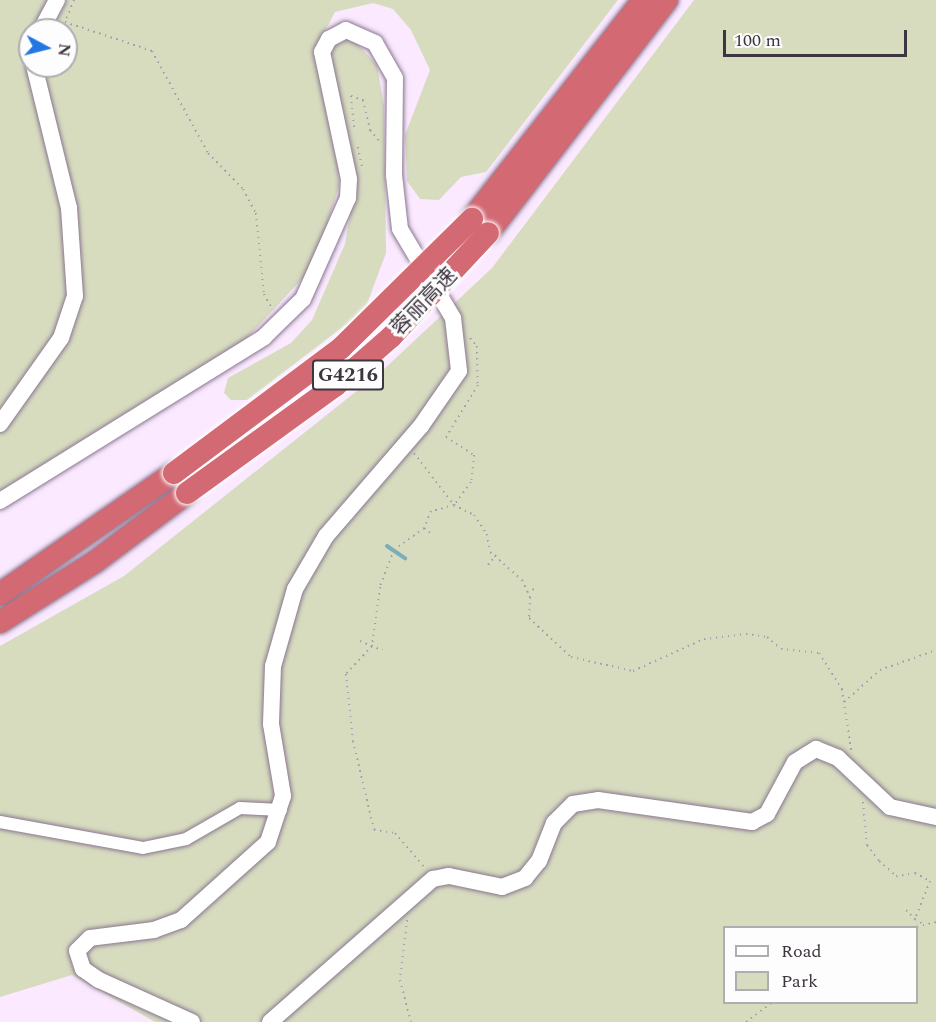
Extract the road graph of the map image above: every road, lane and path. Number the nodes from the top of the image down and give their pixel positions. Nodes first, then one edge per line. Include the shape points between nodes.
1 (57, 0) edge
2 (74, 0) edge
3 (643, 0) edge
4 (668, 0) edge
5 (47, 18) edge
6 (37, 78) edge
7 (393, 152) junction
8 (361, 178) dead end
9 (480, 226) junction
10 (453, 318) junction
11 (280, 324) junction
12 (0, 424) edge
13 (405, 444) junction
14 (0, 501) edge
15 (454, 505) junction
16 (424, 528) junction
17 (433, 535) dead end
18 (495, 555) junction
19 (488, 565) dead end
20 (537, 588) dead end
21 (527, 592) junction
22 (0, 594) edge
23 (0, 622) edge
24 (360, 641) dead end
25 (372, 646) junction
26 (382, 650) dead end
27 (936, 650) edge
28 (844, 702) junction
29 (854, 773) junction
30 (863, 798) dead end
31 (281, 810) junction
32 (936, 817) edge
33 (0, 822) edge
34 (433, 879) junction
35 (408, 903) junction
36 (906, 910) dead end
37 (915, 919) junction
38 (936, 922) edge
39 (923, 924) junction
40 (915, 926) edge
41 (770, 1004) edge
42 (192, 1022) edge
43 (270, 1022) edge
44 (411, 1022) edge
45 (746, 1022) edge

1 - 5 street
2 - 11 path via 65,22 152,51 208,153 243,189 256,213 264,294
3 - 9 highway, 蓉丽高速 / G4216
4 - 9 highway, 蓉丽高速 / G4216
6 - 12 street via 69,208 75,296 61,338
7 - 8 path via 370,130 363,100 351,96
7 - 10 street via 400,229
7 - 11 street via 392,69 367,37 340,32 324,45 321,60 347,158 348,198 313,285
9 - 22 highway, 蓉丽高速 / G4216, bridge via 349,341 174,473
9 - 23 highway, 蓉丽高速 / G4216, bridge via 383,344 96,561
10 - 13 street via 460,348 456,381
10 - 15 path via 477,346 478,385 446,437 474,455 471,482
11 - 14 street via 127,426
13 - 15 path
13 - 31 street via 326,536 288,607 271,686
15 - 16 path via 431,511
15 - 18 path via 474,515
16 - 17 path
16 - 25 path via 394,550 380,587
18 - 19 path
18 - 21 path via 508,563
20 - 21 path
21 - 28 path via 529,618 571,657 633,671 704,639 767,637 781,649 819,653
24 - 25 path
25 - 26 path
25 - 34 path via 346,674 353,741 374,830 395,833
27 - 28 path via 880,670
28 - 29 path
29 - 32 street via 900,812
29 - 34 street via 826,751 809,750 795,762 766,814 752,822 587,800 561,813 533,871 515,884 494,887 449,876
30 - 37 path via 867,845 879,861 896,876 915,873 930,881
31 - 33 street via 240,808 186,839 143,848
31 - 42 street via 260,854 181,920 154,930 90,938 77,951 83,969 99,980
34 - 35 street
35 - 43 street
35 - 44 path via 400,980
36 - 37 path
37 - 39 path
38 - 39 path
39 - 40 path
41 - 45 path

